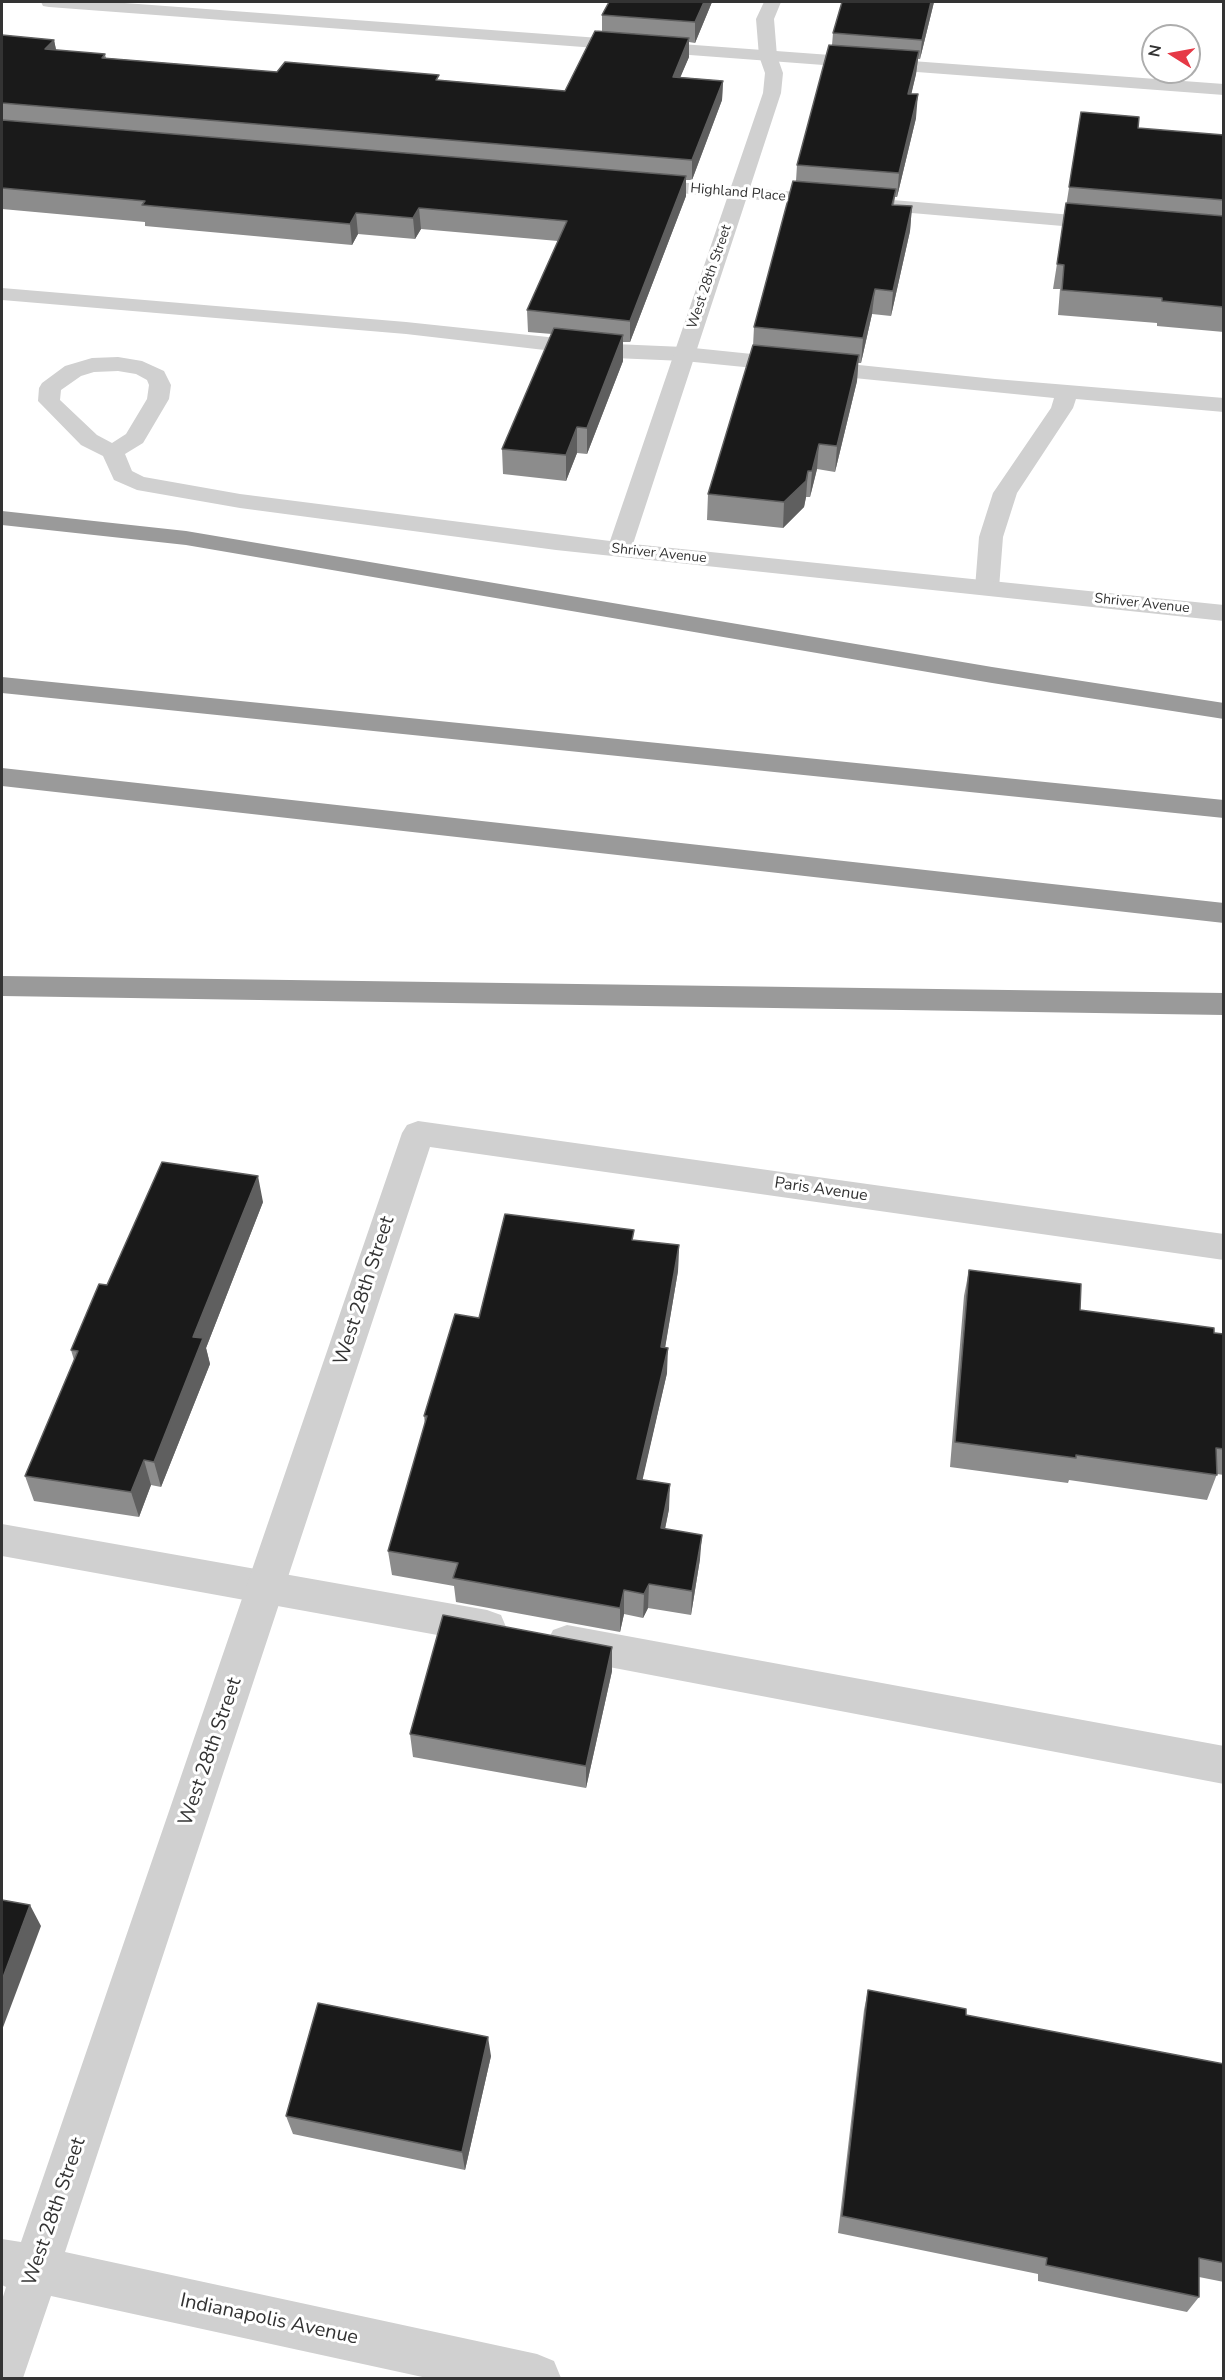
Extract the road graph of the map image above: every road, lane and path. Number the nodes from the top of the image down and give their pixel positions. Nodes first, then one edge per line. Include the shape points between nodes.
1 (49, 2) edge
2 (772, 2) edge
3 (768, 56) junction
4 (1224, 90) edge
5 (616, 183) edge
6 (738, 193) junction
7 (1131, 226) edge
8 (2, 294) edge
9 (684, 354) junction
10 (1066, 392) junction
11 (1224, 405) edge
12 (113, 452) junction
13 (2, 518) edge
14 (619, 550) junction
15 (987, 588) junction
16 (1224, 613) edge
17 (2, 685) edge
18 (1224, 711) edge
19 (2, 777) edge
20 (1224, 809) edge
21 (1224, 913) edge
22 (2, 986) edge
23 (1224, 1004) edge
24 (418, 1133) joint
25 (1224, 1247) edge
26 (2, 1540) edge
27 (266, 1587) junction
28 (1224, 1765) edge
29 (19, 2266) edge
30 (2, 2370) edge
31 (537, 2379) edge

1 - 3 street
2 - 3 street, West 28th Street via 765,19
3 - 4 street
3 - 6 street, West 28th Street via 774,73 772,93
5 - 6 street, Highland Place
6 - 7 street, Highland Place
6 - 9 street, West 28th Street
8 - 9 street via 406,328 614,351
9 - 10 street
9 - 14 street, West 28th Street
10 - 11 street
10 - 15 street via 1062,408 1005,493 991,537
12 - 12 street via 135,438 158,399 160,385 156,376 142,368 118,364 73,370 50,388 49,401 89,440
12 - 14 street, Shriver Avenue via 122,475 137,483 252,503
13 - 18 highway via 186,538
14 - 15 street, Shriver Avenue
15 - 16 street, Shriver Avenue
17 - 20 highway
19 - 21 highway
22 - 23 highway
24 - 25 street, Paris Avenue
24 - 27 street, West 28th Street
26 - 27 street
27 - 28 street
27 - 29 street, West 28th Street
29 - 30 street, West 28th Street
29 - 31 street, Indianapolis Avenue

